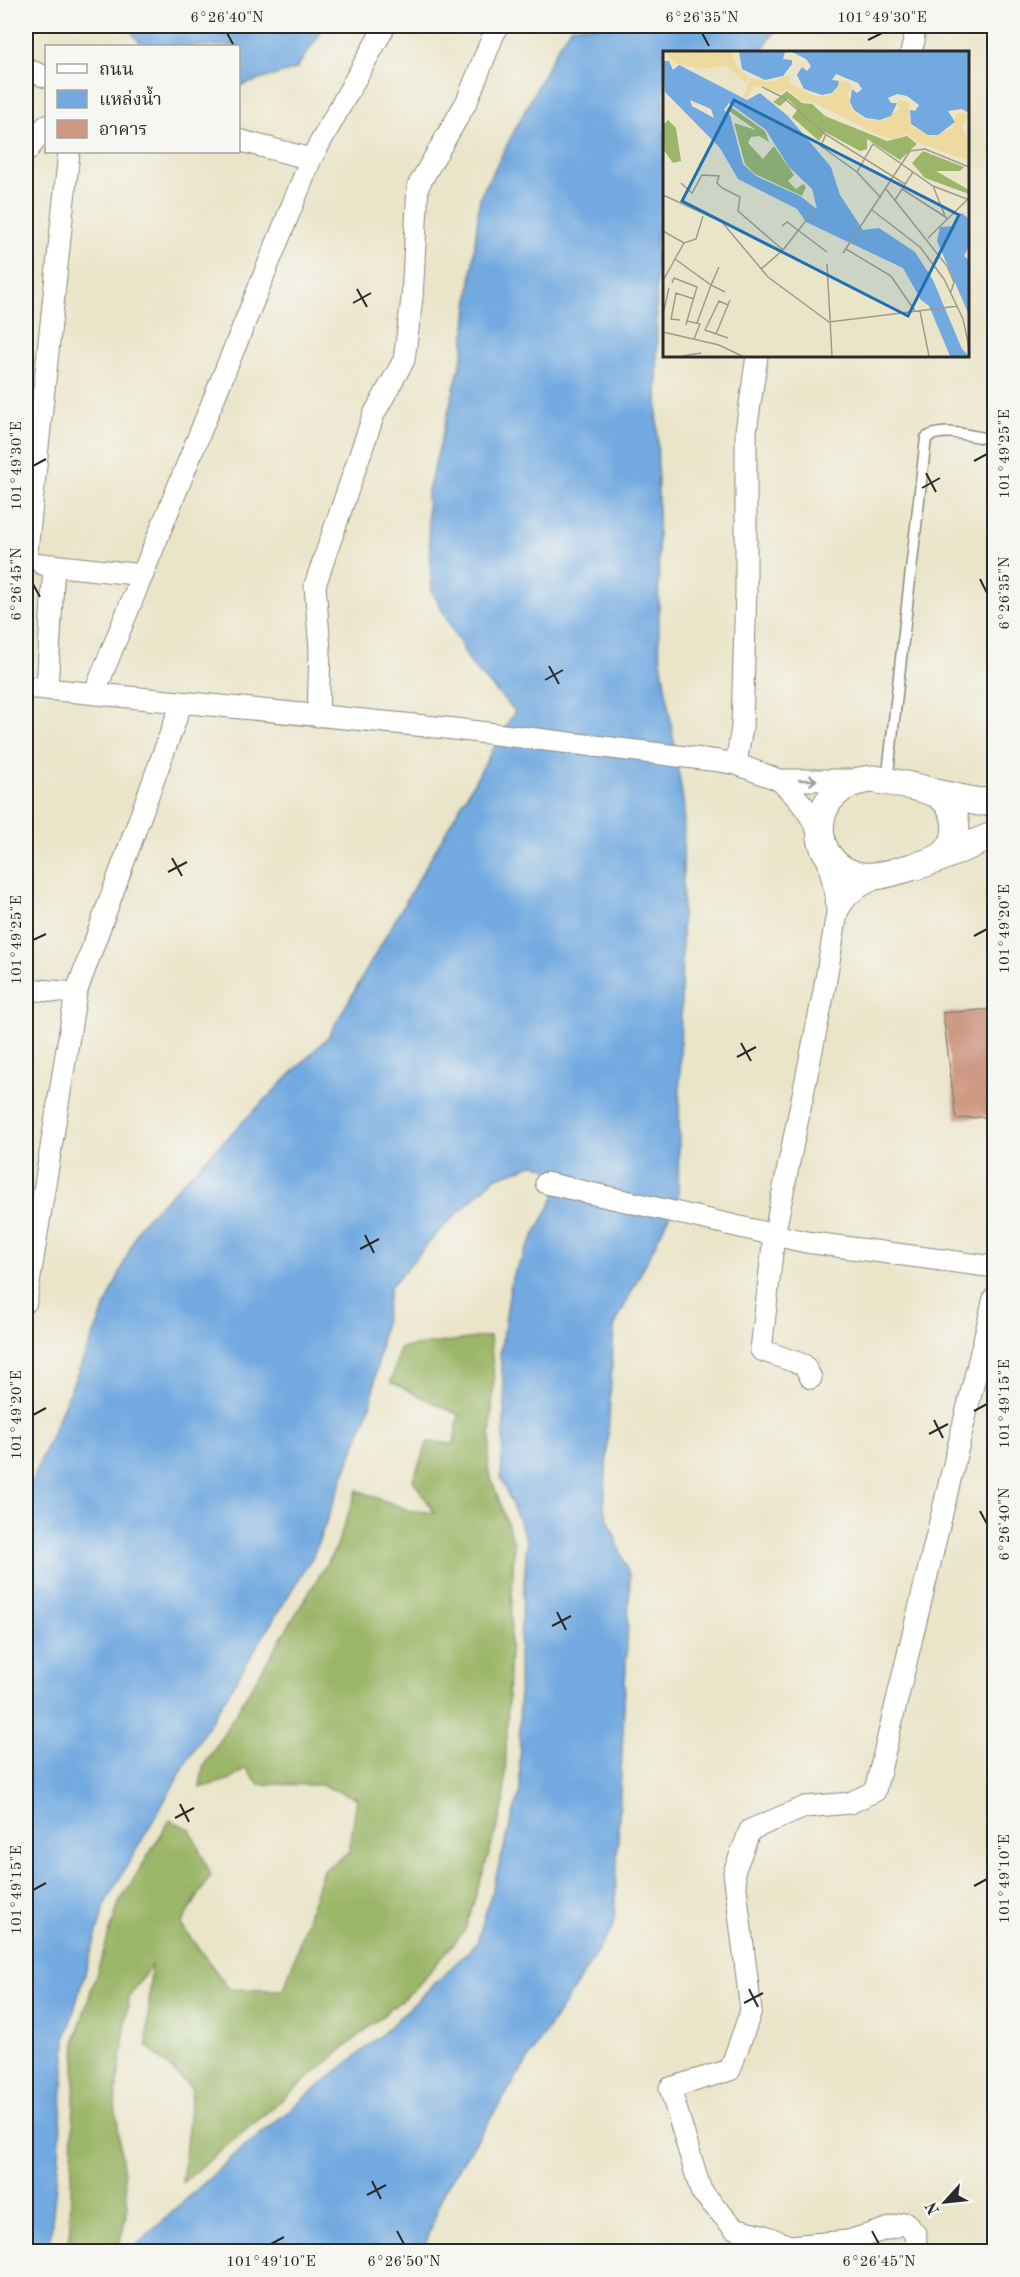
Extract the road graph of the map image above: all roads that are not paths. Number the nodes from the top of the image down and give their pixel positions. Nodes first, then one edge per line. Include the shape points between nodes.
1 (385, 26) edge
2 (497, 26) edge
3 (912, 26) edge
4 (911, 51) edge
5 (26, 69) edge
6 (45, 76) edge
7 (45, 127) edge
8 (240, 141) edge
9 (26, 152) edge
10 (69, 153) edge
11 (311, 159) junction
12 (758, 357) edge
13 (994, 440) edge
14 (26, 562) edge
15 (54, 566) junction
16 (143, 575) junction
17 (26, 687) edge
18 (47, 689) junction
19 (94, 694) junction
20 (182, 702) junction
21 (318, 716) junction
22 (728, 763) junction
23 (779, 780) junction
24 (859, 780) junction
25 (887, 782) junction
26 (935, 793) junction
27 (994, 801) edge
28 (994, 835) edge
29 (823, 845) junction
30 (934, 861) junction
31 (880, 876) junction
32 (837, 913) junction
33 (26, 989) edge
34 (76, 993) junction
35 (546, 1183) dead end
36 (774, 1236) junction
37 (994, 1267) edge
38 (994, 1298) edge
39 (26, 1302) edge
40 (812, 1378) dead end
41 (915, 2252) edge

1 - 11 street
2 - 21 street via 467,100 418,186 412,299 404,360 374,414 315,585 320,650
3 - 4 street
5 - 6 street
7 - 9 street
8 - 11 street
10 - 14 street
11 - 16 street
12 - 22 street via 746,431 742,727
13 - 25 lane via 947,432 926,438
14 - 15 street
15 - 16 street
15 - 18 street
16 - 19 street
17 - 18 street
18 - 19 street
19 - 20 street
20 - 21 street
20 - 34 street
21 - 22 street
22 - 23 street
23 -> 24 street
23 - 29 street via 810,813
24 - 25 street
24 - 29 street via 845,785 824,807 820,822
25 - 26 street
26 - 27 street via 979,802
26 - 30 street via 953,811 956,835 944,855
28 - 30 street
29 - 31 street via 836,864 849,873
29 - 32 street via 835,887
30 - 31 street
31 - 32 street via 848,896
32 - 36 street
33 - 34 street
34 - 39 street
35 - 36 street
36 - 37 street
36 - 40 street via 760,1350 804,1365
38 - 41 street via 875,1791 850,1803 805,1807 750,1830 734,1872 752,2011 730,2070 670,2088 701,2191 735,2228 789,2246 848,2241 906,2223 916,2235

